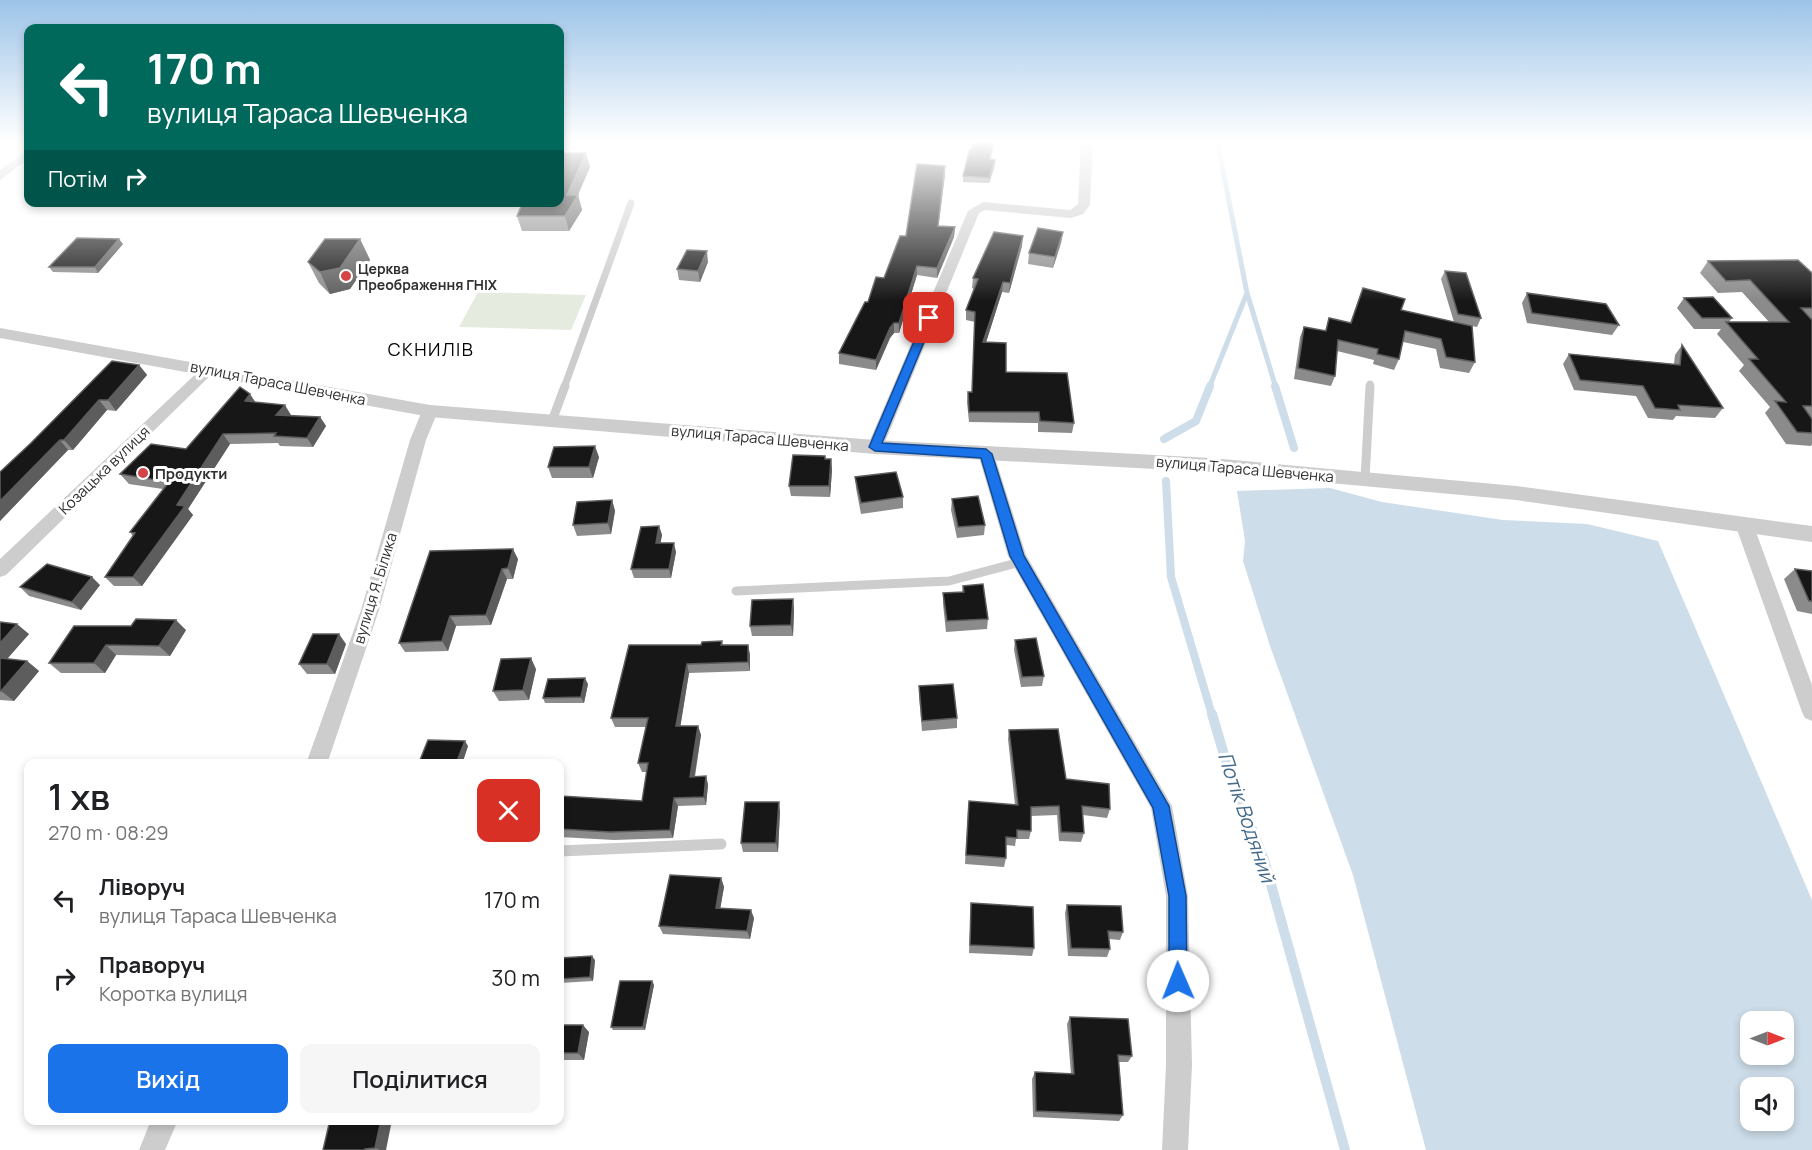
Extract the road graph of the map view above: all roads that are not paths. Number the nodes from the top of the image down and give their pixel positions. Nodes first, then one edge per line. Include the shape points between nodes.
1 (1084, 194) edge
2 (631, 203) dead end
3 (0, 333) edge
4 (209, 369) junction
5 (1370, 384) dead end
6 (430, 411) junction
7 (552, 421) junction
8 (875, 447) junction
9 (986, 454) junction
10 (1365, 479) junction
11 (1744, 524) junction
12 (1812, 534) edge
13 (1020, 562) junction
14 (0, 570) edge
15 (736, 591) dead end
16 (1812, 712) edge
17 (318, 759) edge
18 (721, 844) dead end
19 (564, 850) edge
20 (163, 1125) edge
21 (152, 1150) edge
22 (1175, 1150) edge

1 - 8 street via 1084,205 1071,214 983,206 974,212
2 - 7 lane
3 - 4 street, вулиця Тараса Шевченка
4 - 6 street, вулиця Тараса Шевченка
4 - 14 street, Козацька вулиця
5 - 10 lane
6 - 7 street, вулиця Тараса Шевченка
6 - 17 street, вулиця Я. Білика via 418,440 370,610
7 - 8 street, вулиця Тараса Шевченка
8 - 9 street, вулиця Тараса Шевченка
9 - 10 street, вулиця Тараса Шевченка via 1211,465
9 - 13 street
10 - 11 street, вулиця Тараса Шевченка via 1516,493
11 - 12 street, вулиця Тараса Шевченка
11 - 16 street
13 - 15 lane via 949,581
13 - 22 street via 1161,806 1177,896 1179,1065
18 - 19 lane
20 - 21 street

